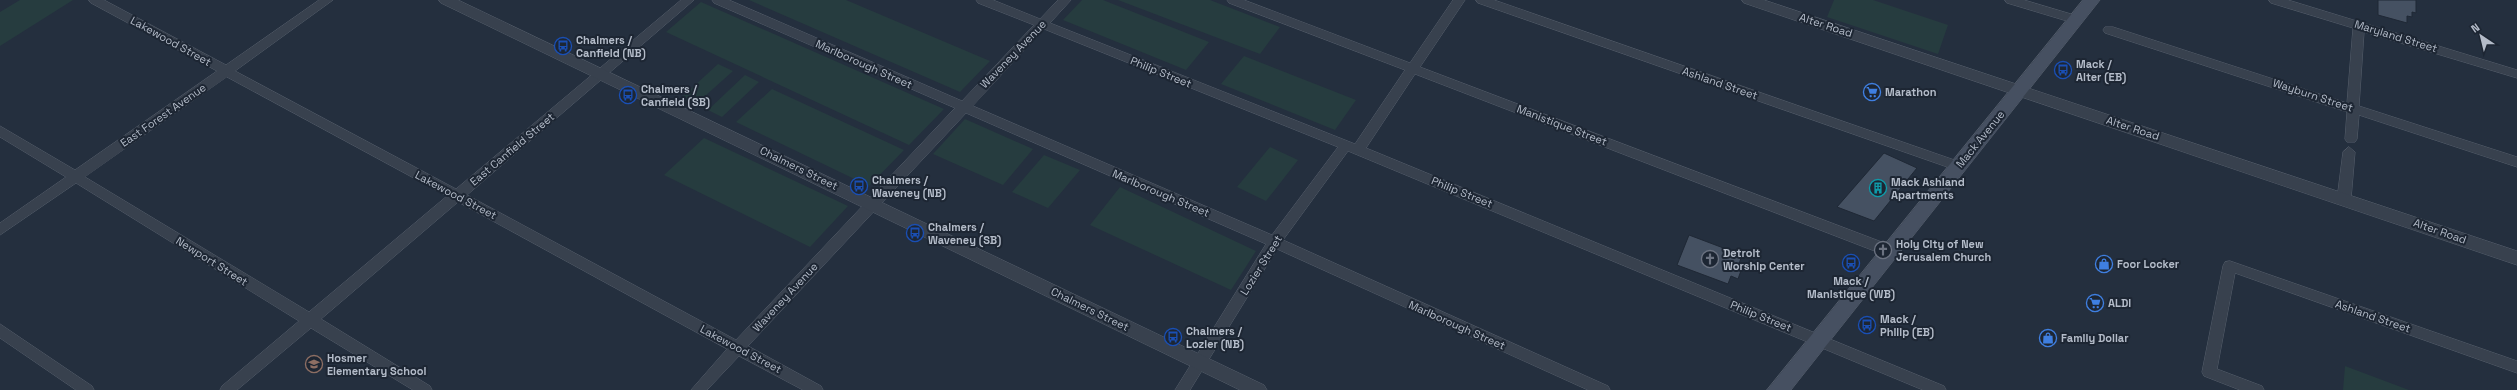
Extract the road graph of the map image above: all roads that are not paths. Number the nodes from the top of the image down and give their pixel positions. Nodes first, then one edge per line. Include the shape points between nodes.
1 (95, 0) edge
2 (327, 0) edge
3 (446, 0) edge
4 (688, 0) edge
5 (718, 0) edge
6 (982, 0) edge
7 (1064, 0) edge
8 (1233, 0) edge
9 (1460, 0) edge
10 (1482, 0) edge
11 (1749, 0) edge
12 (2011, 0) edge
13 (2092, 0) edge
14 (2275, 0) edge
15 (2077, 20) junction
16 (1042, 24) junction
17 (2359, 25) junction
18 (2108, 30) dead end
19 (1413, 69) junction
20 (226, 71) junction
21 (602, 73) junction
22 (2517, 74) edge
23 (2020, 91) junction
24 (962, 107) junction
25 (2353, 108) junction
26 (0, 131) edge
27 (2350, 139) dead end
28 (1346, 145) junction
29 (1358, 150) junction
30 (2349, 152) dead end
31 (2517, 162) edge
32 (1958, 166) junction
33 (75, 177) junction
34 (456, 196) junction
35 (2344, 199) junction
36 (872, 203) junction
37 (0, 230) edge
38 (1274, 242) junction
39 (1890, 251) junction
40 (2517, 258) edge
41 (309, 320) junction
42 (0, 330) edge
43 (1819, 340) junction
44 (738, 347) junction
45 (1200, 362) junction
46 (2517, 367) edge
47 (87, 390) edge
48 (227, 390) edge
49 (426, 390) edge
50 (698, 390) edge
51 (816, 390) edge
52 (1182, 390) edge
53 (1258, 390) edge
54 (1603, 390) edge
55 (1778, 390) edge
56 (1939, 390) edge
57 (2256, 390) edge

1 - 20 street, Lakewood Street
2 - 20 street, East Forest Avenue
3 - 21 street, Chalmers Street
4 - 21 street, East Canfield Street
5 - 24 street, Marlborough Street
6 - 16 street, Philip Street
7 - 16 street, Waveney Avenue
8 - 19 street, Manistique Street
9 - 19 street
10 - 32 street, Ashland Street
11 - 23 street, Alter Road
12 - 15 street
13 - 15 main road, Mack Avenue
14 - 17 street, Maryland Street
15 - 23 main road, Mack Avenue
16 - 24 street, Waveney Avenue
16 - 28 street, Philip Street
17 - 22 street, Maryland Street
17 - 25 street
18 - 25 street, Wayburn Street
19 - 29 street
19 - 39 street, Manistique Street
20 - 33 street, East Forest Avenue
20 - 34 street, Lakewood Street
21 - 34 street, East Canfield Street
21 - 36 street, Chalmers Street
23 - 32 main road, Mack Avenue
23 - 35 street, Alter Road
24 - 36 street, Waveney Avenue
24 - 38 street, Marlborough Street
25 - 27 street
25 - 31 street, Wayburn Street
26 - 33 street, Newport Street
28 - 29 street, Philip Street
28 - 38 street, Lozier Street
29 - 43 street, Philip Street
30 - 35 street
32 - 39 main road, Mack Avenue
33 - 37 street, East Forest Avenue
33 - 41 street, Newport Street
34 - 41 street, East Canfield Street
34 - 44 street, Lakewood Street
35 - 40 street, Alter Road
36 - 44 street, Waveney Avenue
36 - 45 street, Chalmers Street
38 - 45 street, Lozier Street
38 - 54 street, Marlborough Street
39 - 43 main road, Mack Avenue
41 - 48 street, East Canfield Street
41 - 49 street, Newport Street
42 - 47 street
43 - 55 main road, Mack Avenue
43 - 56 street, Philip Street
44 - 50 street, Waveney Avenue
44 - 51 street, Lakewood Street
45 - 52 street, Lozier Street
45 - 53 street, Chalmers Street
46 - 57 street, Ashland Street via 2230,266 2209,372

